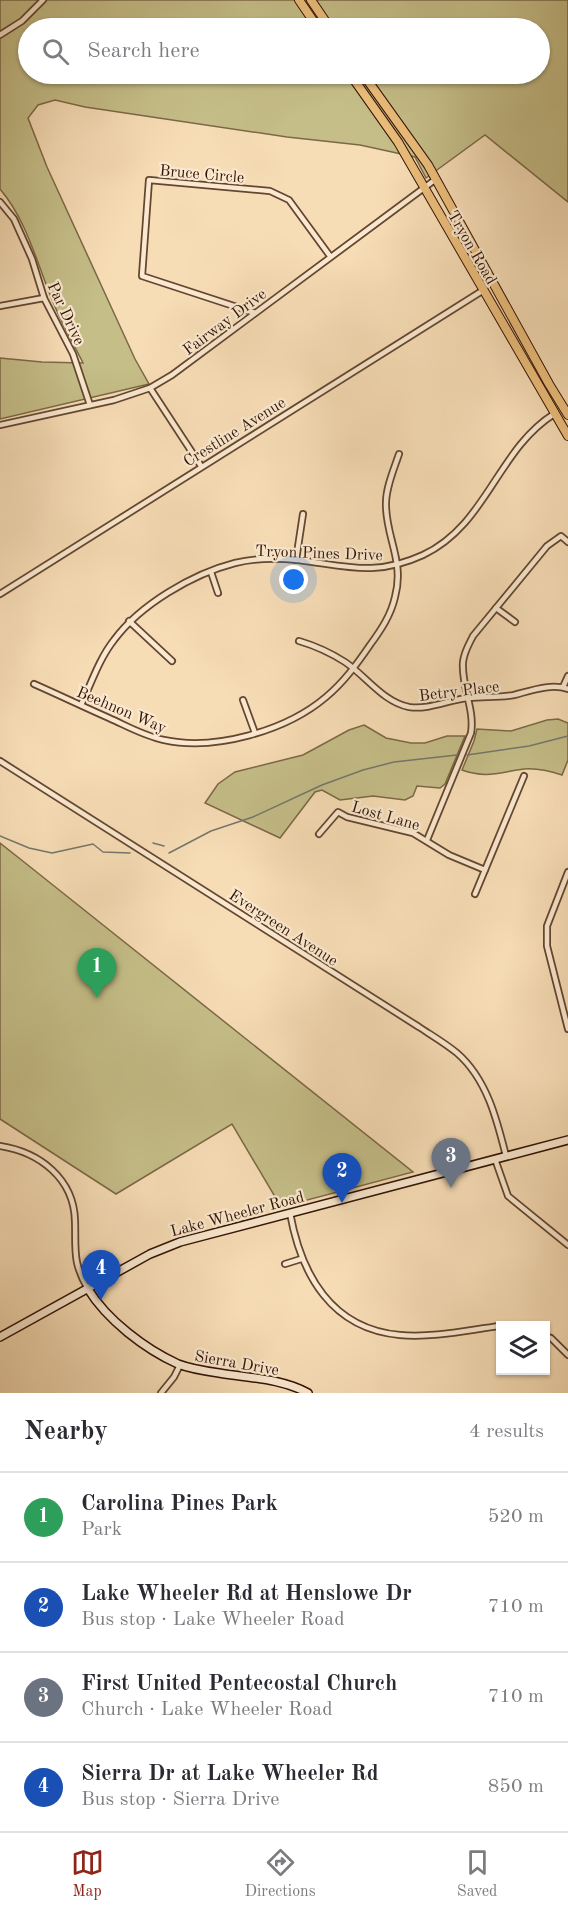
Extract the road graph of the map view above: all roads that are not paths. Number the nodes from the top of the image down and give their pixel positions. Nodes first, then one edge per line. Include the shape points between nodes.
1 (43, 0) edge
2 (299, 0) edge
3 (311, 0) edge
4 (25, 18) edge
5 (311, 18) edge
6 (323, 18) edge
7 (18, 24) edge
8 (0, 35) edge
9 (357, 84) edge
10 (370, 84) edge
11 (436, 179) junction
12 (424, 187) junction
13 (1, 205) edge
14 (330, 256) junction
15 (482, 291) junction
16 (44, 298) junction
17 (0, 306) edge
18 (255, 313) junction
19 (150, 388) junction
20 (90, 405) junction
21 (554, 414) junction
22 (568, 415) edge
23 (0, 425) edge
24 (568, 436) edge
25 (399, 454) dead end
26 (201, 466) junction
27 (303, 514) dead end
28 (568, 542) edge
29 (296, 560) junction
30 (398, 565) junction
31 (211, 572) junction
32 (218, 593) dead end
33 (0, 594) edge
34 (496, 608) junction
35 (129, 621) junction
36 (515, 622) dead end
37 (299, 641) dead end
38 (172, 661) dead end
39 (353, 669) junction
40 (568, 676) edge
41 (34, 684) dead end
42 (566, 688) edge
43 (468, 698) junction
44 (243, 700) dead end
45 (81, 705) junction
46 (255, 733) junction
47 (0, 761) edge
48 (524, 776) dead end
49 (319, 834) dead end
50 (427, 840) junction
51 (485, 870) junction
52 (568, 872) edge
53 (475, 894) dead end
54 (568, 1029) edge
55 (568, 1140) edge
56 (0, 1146) edge
57 (506, 1156) junction
58 (495, 1159) junction
59 (290, 1213) junction
60 (568, 1245) edge
61 (301, 1259) junction
62 (285, 1264) dead end
63 (88, 1289) junction
64 (496, 1327) edge
65 (0, 1337) edge
66 (550, 1338) edge
67 (568, 1355) edge
68 (180, 1365) junction
69 (161, 1393) edge
70 (308, 1393) edge

1 - 4 street
2 - 5 main road
3 - 6 main road
7 - 8 street
9 - 12 main road, Tryon Road
10 - 11 main road, Tryon Road
11 - 12 street, Fairway Drive
11 - 22 main road, Tryon Road
12 - 14 street, Fairway Drive
12 - 15 main road, Tryon Road
13 - 16 street, Par Drive via 14,219
14 - 18 street, Fairway Drive
14 - 18 street, Bruce Circle via 289,200 270,191 149,180 142,276
15 - 21 main road, Tryon Road
15 - 26 street, Crestline Avenue
16 - 17 street
16 - 20 street, Par Drive via 73,354
18 - 19 street, Fairway Drive
19 - 20 street, Fairway Drive
19 - 26 street
20 - 23 street, Fairway Drive
21 - 24 main road, Tryon Road
21 - 30 street, Tryon Pines Drive via 521,443 456,534 440,546
25 - 30 street, Beehnon Way via 386,502
26 - 33 street, Crestline Avenue
27 - 29 street
28 - 34 street via 561,536 547,546
29 - 30 street, Tryon Pines Drive via 374,569
29 - 31 street, Tryon Pines Drive via 235,563
30 - 39 street, Beehnon Way via 392,609
31 - 32 street
31 - 35 street, Tryon Pines Drive via 164,594
34 - 36 street
34 - 43 street via 466,648 463,663
35 - 38 street
35 - 45 street, Tryon Pines Drive via 112,642
37 - 39 street, Betry Place via 332,654
39 - 43 street, Betry Place via 395,703 432,706
39 - 46 street, Beehnon Way via 305,712
40 - 42 street
41 - 45 street, Beehnon Way
42 - 43 street, Betry Place
43 - 50 street via 471,733
44 - 46 street
45 - 46 street, Beehnon Way via 163,740 208,743
47 - 57 street, Evergreen Avenue via 458,1054 486,1092
48 - 51 street
49 - 50 street, Lost Lane via 338,812
50 - 51 street, Lost Lane via 449,855
51 - 53 street
52 - 54 street via 547,927 547,946
55 - 57 main road, Lake Wheeler Road
56 - 63 street, Sierra Drive via 39,1158 61,1179 74,1208 74,1250
57 - 58 main road, Lake Wheeler Road
58 - 59 main road, Lake Wheeler Road
58 - 60 street via 508,1196
59 - 61 street
59 - 63 main road, Lake Wheeler Road via 174,1244
61 - 62 street
61 - 64 street via 327,1300 338,1310 383,1333 421,1336
63 - 65 main road, Lake Wheeler Road
63 - 68 main road, Sierra Drive via 113,1321
66 - 67 street
68 - 69 street
68 - 70 main road, Sierra Drive via 272,1381

